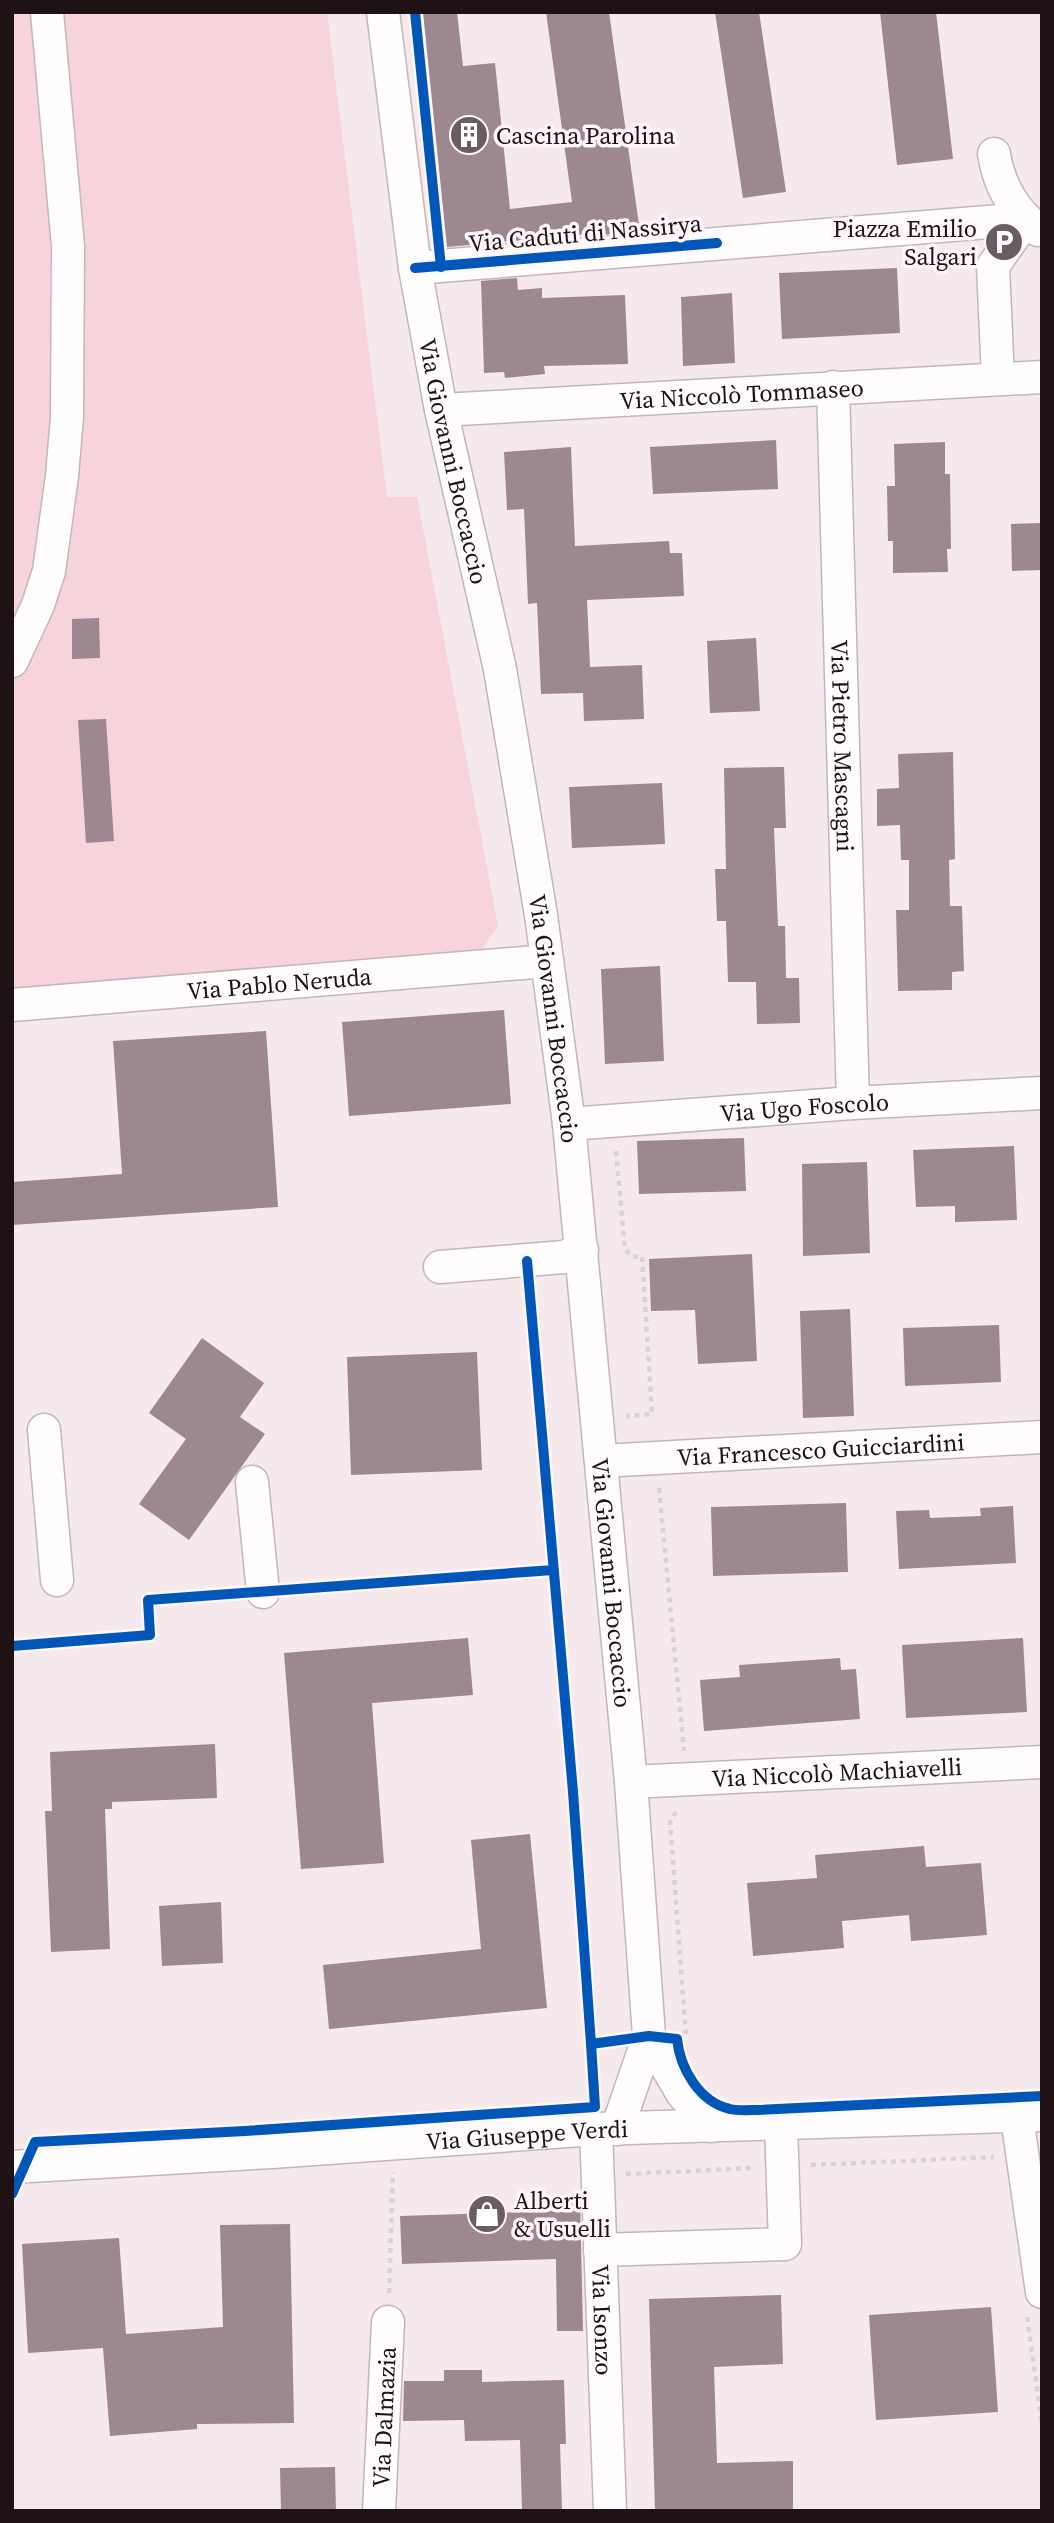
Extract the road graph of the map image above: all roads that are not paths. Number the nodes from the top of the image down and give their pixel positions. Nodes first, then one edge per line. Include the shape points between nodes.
1 (47, 12) edge
2 (383, 12) edge
3 (995, 154) dead end
4 (1034, 226) edge
5 (415, 268) junction
6 (1042, 377) edge
7 (998, 379) junction
8 (833, 387) junction
9 (441, 410) junction
10 (12, 661) edge
11 (547, 961) junction
12 (12, 1005) edge
13 (1042, 1093) edge
14 (853, 1102) junction
15 (569, 1124) junction
16 (582, 1250) junction
17 (440, 1266) dead end
18 (44, 1430) dead end
19 (1042, 1437) edge
20 (601, 1461) junction
21 (252, 1482) dead end
22 (57, 1580) dead end
23 (263, 1592) dead end
24 (1042, 1762) edge
25 (631, 1782) junction
26 (668, 2041) junction
27 (1029, 2116) edge
28 (781, 2124) junction
29 (710, 2126) junction
30 (607, 2129) junction
31 (12, 2167) edge
32 (600, 2250) junction
33 (1042, 2292) edge
34 (388, 2322) road end
35 (379, 2511) edge
36 (610, 2511) edge

1 - 10 street via 68,246 67,416 49,571
2 - 5 street, Via Giovanni Boccaccio
3 - 4 street via 1003,186
4 - 5 street, Via Caduti di Nassirya
4 - 7 street via 993,266
5 - 9 street, Via Giovanni Boccaccio
6 - 7 street, Via Niccolò Tommaseo
7 - 8 street, Via Niccolò Tommaseo
8 - 9 street, Via Niccolò Tommaseo
8 - 14 street, Via Pietro Mascagni
9 - 11 street, Via Giovanni Boccaccio via 500,669
11 - 12 street, Via Pablo Neruda
11 - 15 street, Via Giovanni Boccaccio
13 - 14 street, Via Ugo Foscolo
14 - 15 street, Via Ugo Foscolo
15 - 16 street, Via Giovanni Boccaccio
16 - 17 street via 564,1257
16 - 20 street, Via Giovanni Boccaccio
18 - 22 street
19 - 20 street, Via Francesco Guicciardini
20 - 25 street, Via Giovanni Boccaccio
21 - 23 street
24 - 25 street, Via Niccolò Machiavelli
25 - 26 street, Via Giovanni Boccaccio
26 - 29 street, Via Giovanni Boccaccio via 682,2093
26 - 30 street, Via Giovanni Boccaccio
27 - 28 street, Via Giuseppe Verdi
27 - 33 street
28 - 29 street, Via Giuseppe Verdi
28 - 32 street via 785,2244
29 - 30 street, Via Giuseppe Verdi
30 - 31 street, Via Giuseppe Verdi
30 - 32 street, Via Isonzo
32 - 36 street, Via Isonzo
34 - 35 street, Via Dalmazia

